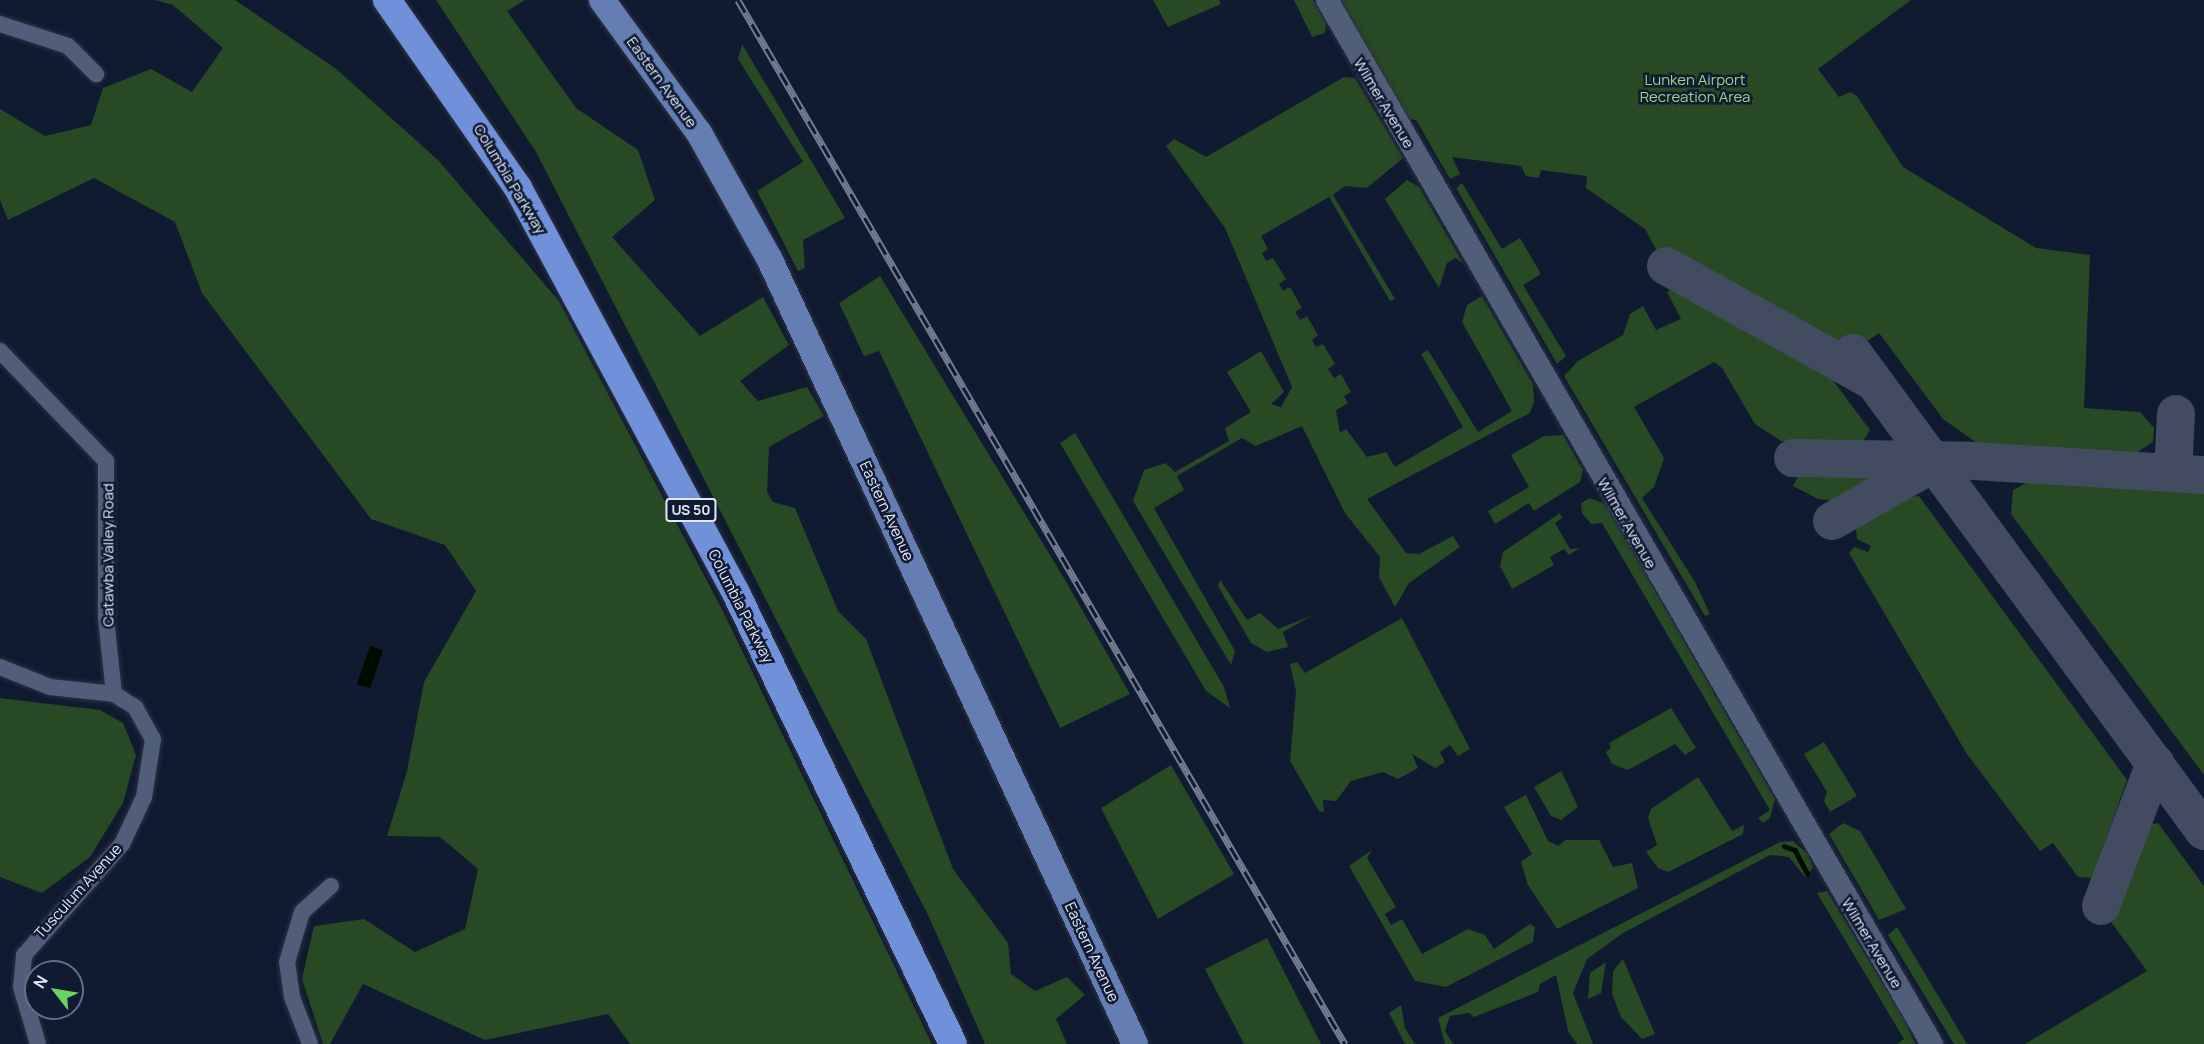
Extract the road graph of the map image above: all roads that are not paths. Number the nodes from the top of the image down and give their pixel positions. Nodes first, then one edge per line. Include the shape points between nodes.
1 (387, 0) edge
2 (409, 0) edge
3 (602, 0) edge
4 (1327, 0) edge
5 (0, 24) edge
6 (96, 74) dead end
7 (0, 351) edge
8 (0, 667) edge
9 (114, 694) junction
10 (331, 886) dead end
11 (38, 1044) edge
12 (310, 1044) edge
13 (953, 1044) edge
14 (972, 1044) edge
15 (1135, 1044) edge
16 (1932, 1044) edge

1 - 13 highway, Columbia Parkway / US 50 via 518,188 736,593
2 - 14 highway, Columbia Parkway / US 50 via 497,120 698,485
3 - 15 main road, Eastern Avenue via 682,107 769,258
4 - 16 street, Wilmer Avenue
5 - 6 street via 68,46
7 - 9 street, Catawba Valley Road via 106,461 106,618
8 - 9 street, Tusculum Avenue via 50,687
9 - 11 street, Tusculum Avenue via 135,707 149,727 150,772 122,844 24,955 21,987
10 - 12 street via 302,912 289,949 290,988

